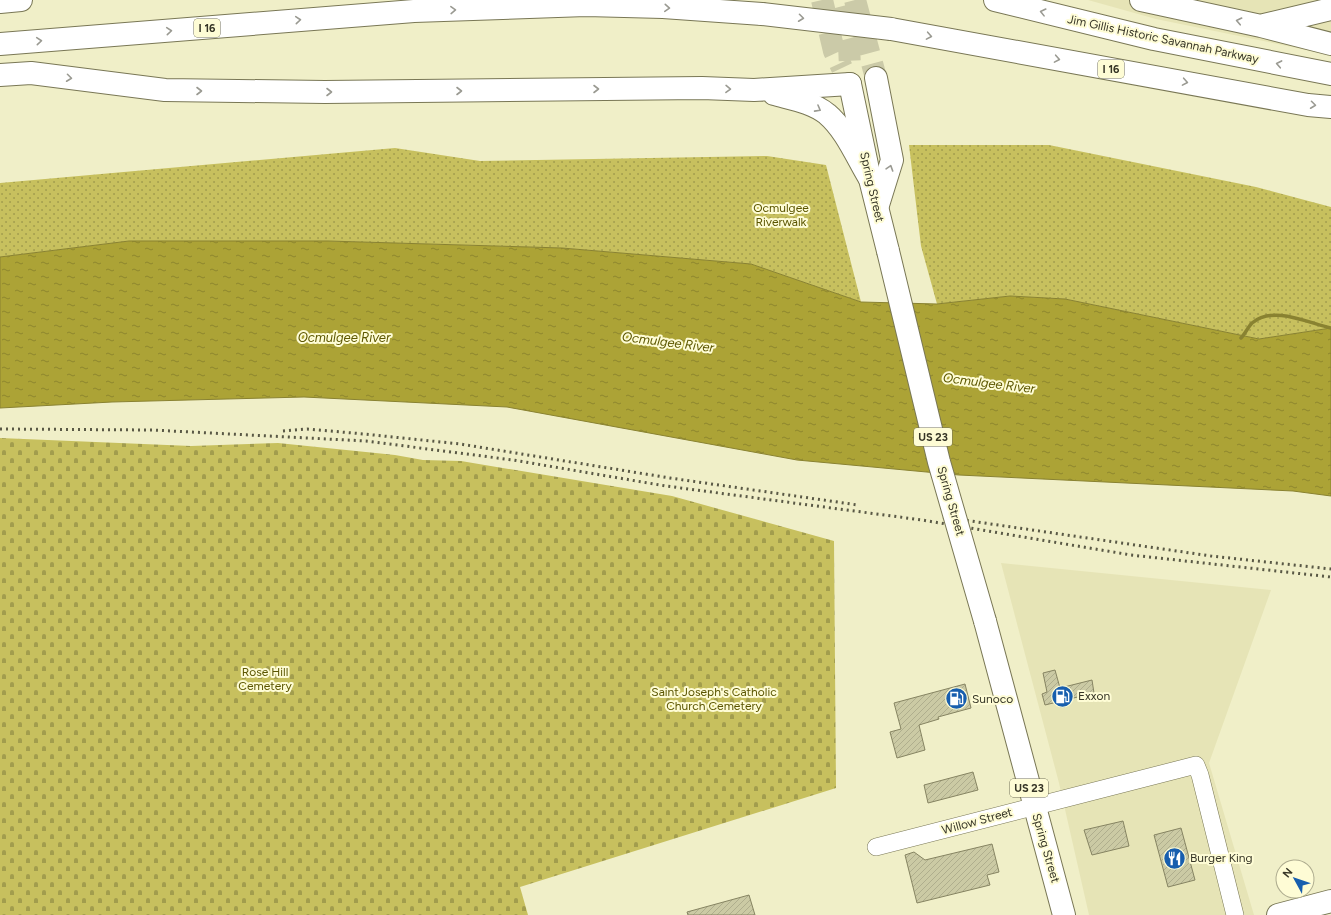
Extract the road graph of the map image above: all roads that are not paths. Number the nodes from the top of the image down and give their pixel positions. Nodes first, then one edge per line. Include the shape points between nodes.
1 (21, 0) edge
2 (995, 0) edge
3 (1141, 0) edge
4 (0, 2) edge
5 (1331, 9) edge
6 (1261, 26) junction
7 (0, 44) edge
8 (1331, 44) edge
9 (1331, 74) edge
10 (0, 75) edge
11 (876, 78) tunnel mouth
12 (754, 90) junction
13 (1331, 107) edge
14 (870, 179) junction
15 (878, 205) junction
16 (1034, 806) junction
17 (876, 847) dead end
18 (1331, 901) edge
19 (1064, 915) edge
20 (1235, 915) edge
21 (1278, 915) edge

1 - 4 main road
9 -> 2 main road, Jim Gillis Historic Savannah Parkway via 1154,39
6 -> 3 main road
5 - 6 main road
6 - 8 main road
7 -> 13 main road, I 16, bridge via 414,11 586,5 663,7 762,14 891,29 1308,105
10 -> 12 main road via 31,73 166,90
15 -> 11 main road via 892,160
12 -> 14 main road via 799,100 827,114 849,143
12 - 14 main road, Spring Street / US 23 via 847,73
14 - 15 main road, Spring Street / US 23
15 - 16 main road, Spring Street / US 23, bridge via 939,462 985,621
16 - 17 street, Willow Street
16 - 19 main road, Spring Street / US 23
16 - 20 street, Willow Street via 1196,765
18 - 21 main road

